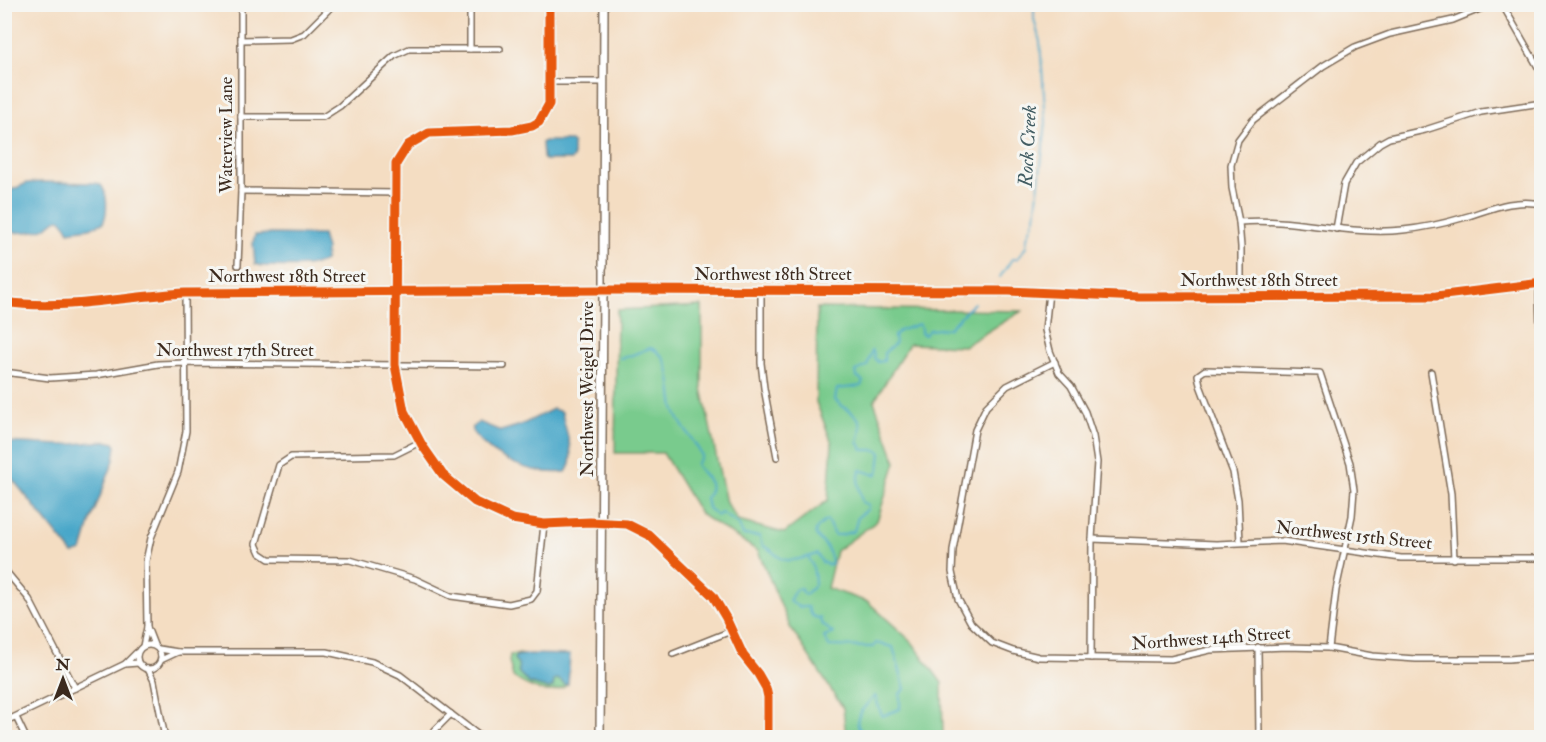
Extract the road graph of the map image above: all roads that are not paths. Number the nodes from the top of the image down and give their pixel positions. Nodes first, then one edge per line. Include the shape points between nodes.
1 (241, 4) edge
2 (334, 4) edge
3 (470, 4) edge
4 (549, 4) edge
5 (604, 4) edge
6 (1492, 4) edge
7 (1502, 4) edge
8 (241, 40) junction
9 (470, 49) junction
10 (500, 49) dead end
11 (1542, 74) edge
12 (549, 82) junction
13 (603, 82) junction
14 (1542, 103) edge
15 (241, 117) junction
16 (241, 191) junction
17 (396, 193) junction
18 (1542, 204) edge
19 (1239, 222) junction
20 (1336, 229) junction
21 (1542, 237) edge
22 (238, 265) dead end
23 (603, 266) joint
24 (1540, 283) edge
25 (603, 290) junction
26 (761, 291) junction
27 (394, 292) junction
28 (1049, 292) junction
29 (185, 293) junction
30 (1241, 297) junction
31 (4, 302) edge
32 (1055, 362) junction
33 (186, 363) junction
34 (395, 365) junction
35 (504, 366) dead end
36 (4, 372) edge
37 (1431, 372) dead end
38 (1542, 389) edge
39 (420, 441) junction
40 (777, 457) dead end
41 (602, 522) junction
42 (544, 524) junction
43 (1092, 539) junction
44 (1239, 542) junction
45 (1344, 549) junction
46 (1542, 558) edge
47 (1454, 559) junction
48 (4, 569) edge
49 (147, 627) junction
50 (731, 631) junction
51 (143, 646) junction
52 (157, 647) junction
53 (1258, 647) junction
54 (1329, 648) junction
55 (138, 652) junction
56 (178, 652) junction
57 (673, 654) dead end
58 (1542, 656) edge
59 (1091, 658) junction
60 (161, 660) junction
61 (138, 663) junction
62 (125, 664) junction
63 (157, 666) junction
64 (148, 669) junction
65 (154, 681) junction
66 (75, 688) junction
67 (451, 714) junction
68 (16, 717) junction
69 (4, 722) edge
70 (26, 738) edge
71 (165, 738) edge
72 (431, 738) edge
73 (482, 738) edge
74 (600, 738) edge
75 (768, 738) edge
76 (1259, 738) edge

1 - 8 street, Waterview Lane
2 - 8 street via 304,34 291,39
3 - 9 street
4 - 12 street
5 - 13 street, Northwest Weigel Drive
6 - 19 street via 1453,20 1390,34 1355,47 1323,66 1253,120 1238,140 1231,165
7 - 11 street
8 - 15 street, Waterview Lane
9 - 10 street
9 - 15 street via 409,49 394,56 323,117
12 - 13 street
12 - 17 street via 549,104 539,122 532,126 429,133 408,146 396,164
13 - 23 street, Northwest Weigel Drive
14 - 20 street via 1481,112 1380,143 1356,163 1344,184
15 - 16 street, Waterview Lane
16 - 17 street
16 - 22 street, Waterview Lane
17 - 27 street
18 - 20 street via 1515,202 1423,228 1386,232
19 - 20 street via 1280,221
19 - 30 street
21 - 24 street
23 - 25 street, Northwest Weigel Drive
24 - 30 street, Northwest 18th Street via 1436,296
24 - 38 street
25 - 26 street, Northwest 18th Street
25 - 27 street, Northwest 18th Street
25 - 41 street, Northwest Weigel Drive
26 - 28 street, Northwest 18th Street
26 - 40 street via 761,363
27 - 29 street, Northwest 18th Street
27 - 34 street
28 - 30 street, Northwest 18th Street via 1115,297
28 - 32 street via 1045,330
29 - 31 street, Northwest 18th Street via 72,305
29 - 33 street
32 - 43 street via 1085,412 1093,436 1097,462
32 - 59 street, Northwest 14th Street via 1007,386 986,407 975,430 968,461 952,572 958,599 971,623 992,643 1040,657
33 - 34 street, Northwest 17th Street
33 - 36 street, Northwest 17th Street via 73,377
33 - 49 street via 186,432 178,472 151,538 146,561
34 - 35 street, Northwest 17th Street
34 - 39 street via 404,411
37 - 47 street via 1451,494
39 - 42 street via 443,476 475,502 512,519
39 - 42 street via 394,456 291,457 279,465 256,544 261,553 269,559 350,560 415,579 451,596 509,604 531,599 537,591
41 - 42 street
41 - 50 street via 627,524 649,535 713,596
41 - 74 street, Northwest Weigel Drive
43 - 44 street, Northwest 15th Street
43 - 59 street
44 - 45 street, Northwest 15th Street via 1282,541
44 - 45 street via 1233,472 1198,375 1206,370 1320,373 1350,463 1354,490
45 - 47 street, Northwest 15th Street via 1401,558
45 - 54 street
46 - 47 street, Northwest 15th Street
48 - 66 street via 29,599
49 - 51 street
49 - 52 street
50 - 57 street
50 - 75 street via 767,692
51 - 52 street
51 - 55 street
52 - 56 street
52 - 60 street
53 - 54 street, Northwest 14th Street
53 - 59 street, Northwest 14th Street via 1210,650 1171,659
53 - 76 street
54 - 58 street, Northwest 14th Street via 1416,659
55 - 61 street
55 - 62 street
56 - 60 street
56 - 67 street via 327,652 372,662 400,675
60 - 63 street
61 - 62 street
61 - 64 street
62 - 66 street
63 - 64 street
63 - 65 street
64 - 65 street
65 - 71 street
66 - 68 street
67 - 72 street
67 - 73 street
68 - 69 street
68 - 70 street

